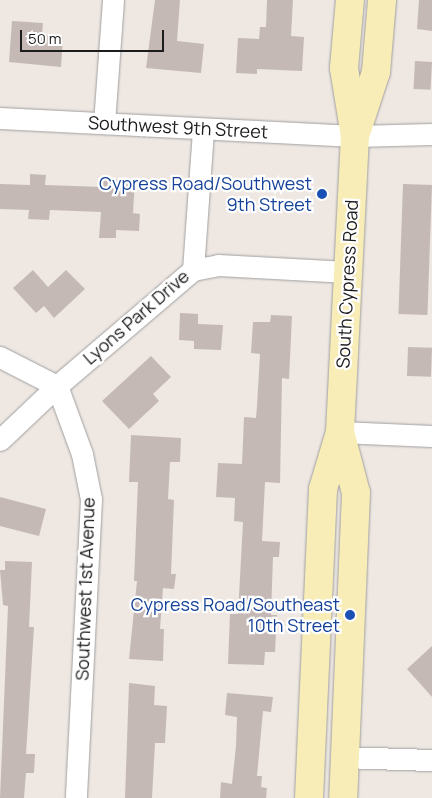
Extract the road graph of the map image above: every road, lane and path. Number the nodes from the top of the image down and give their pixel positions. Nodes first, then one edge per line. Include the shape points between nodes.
1 (113, 0) edge
2 (350, 0) edge
3 (382, 0) edge
4 (0, 118) edge
5 (104, 123) junction
6 (203, 129) junction
7 (432, 134) edge
8 (355, 136) junction
9 (192, 270) junction
10 (348, 272) junction
11 (0, 357) edge
12 (57, 386) junction
13 (340, 432) junction
14 (432, 436) edge
15 (0, 440) edge
16 (344, 757) junction
17 (432, 760) edge
18 (76, 798) edge
19 (309, 798) edge
20 (343, 798) edge

1 - 5 street
2 - 8 street, South Cypress Road via 344,68
3 - 8 street, South Cypress Road via 376,72
4 - 5 street, Southwest 9th Street
5 - 6 street, Southwest 9th Street
6 - 8 street, Southwest 9th Street
6 - 9 street, Lyons Park Drive
7 - 8 street, Southwest 9th Street
8 - 10 street, South Cypress Road
9 - 10 street via 218,265
9 - 12 street, Lyons Park Drive
10 - 13 street, South Cypress Road
11 - 12 street
12 - 15 street, Lyons Park Drive
12 - 18 street, Southwest 1st Avenue via 82,454 91,499
13 - 14 street
13 - 16 street, South Cypress Road via 356,493
13 - 19 street, South Cypress Road via 323,490
16 - 17 street
16 - 20 street, South Cypress Road

